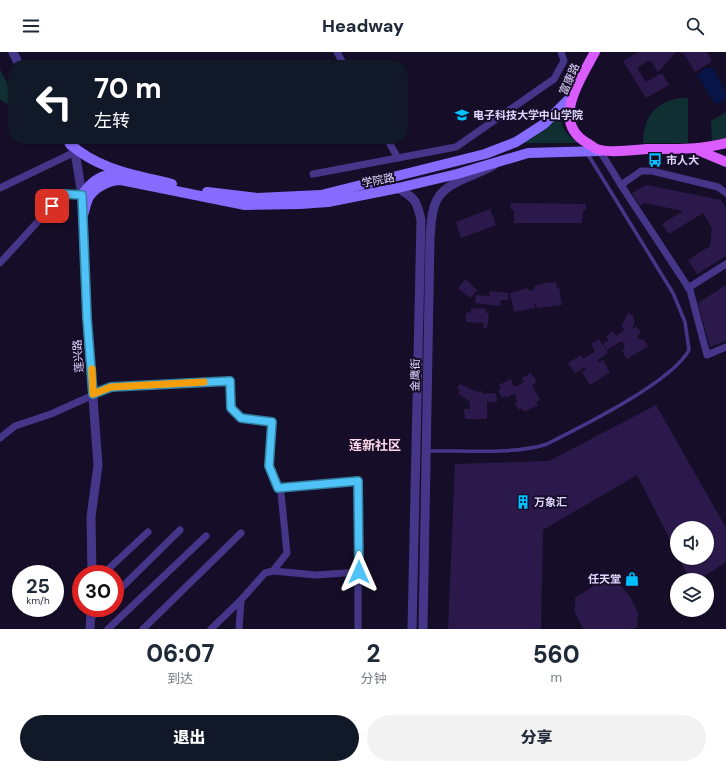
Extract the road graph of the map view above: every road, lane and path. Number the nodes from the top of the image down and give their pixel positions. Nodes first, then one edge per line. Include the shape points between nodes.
1 (561, 52) edge
2 (595, 52) edge
3 (571, 97) junction
4 (726, 143) edge
5 (390, 144) edge
6 (70, 145) edge
7 (695, 149) junction
8 (600, 150) junction
9 (586, 151) junction
10 (398, 158) junction
11 (501, 161) junction
12 (726, 162) edge
13 (108, 174) junction
14 (313, 174) dead end
15 (122, 176) junction
16 (620, 185) junction
17 (0, 188) edge
18 (398, 188) junction
19 (726, 193) edge
20 (82, 195) junction
21 (83, 215) junction
22 (0, 263) edge
23 (726, 264) edge
24 (688, 288) junction
25 (726, 347) edge
26 (93, 394) junction
27 (0, 438) edge
28 (416, 450) junction
29 (426, 451) junction
30 (278, 488) junction
31 (180, 530) dead end
32 (148, 532) dead end
33 (241, 533) dead end
34 (206, 536) dead end
35 (92, 565) edge
36 (113, 565) edge
37 (273, 571) junction
38 (359, 572) junction
39 (124, 585) edge
40 (241, 600) junction
41 (91, 618) edge
42 (90, 629) edge
43 (108, 629) edge
44 (143, 629) edge
45 (211, 629) edge
46 (239, 629) edge
47 (358, 629) edge
48 (412, 629) edge
49 (423, 629) edge

1 - 10 street via 564,62 554,79 456,147
2 - 3 main road, 富康路
3 - 8 main road, 富康路 via 570,125 583,141
3 - 15 main road, 学院路 via 544,124 516,142 485,154 321,195 257,198 207,192
4 - 7 main road
5 - 10 street
6 - 13 main road via 88,166
6 - 15 main road
6 - 17 street
6 - 20 street, 莲兴路
7 - 8 main road, 学院路
7 - 12 main road
8 - 9 main road, 学院路
8 - 16 street
9 - 11 main road, 学院路 via 528,153
9 - 29 lane via 678,302 688,336 689,350 685,357 662,377 616,407 542,445 519,449
10 - 14 street
11 - 18 main road, 学院路
11 - 29 street, 金鹰街 via 482,172 450,184 435,203 430,238
13 - 15 main road
13 - 20 main road via 93,181
15 - 18 main road, 学院路 via 245,205 265,206 328,202
15 - 21 main road, 学院路 via 100,186 89,196
16 - 19 street via 641,171 652,171 718,187
16 - 24 street
18 - 28 street, 金鹰街 via 412,196 421,220
20 - 21 street, 莲兴路
20 - 22 street via 63,194
21 - 26 street, 莲兴路
23 - 24 street
24 - 25 street via 707,355
26 - 27 street via 51,414 15,426
26 - 30 street via 111,387 230,381 231,408 241,418 272,422 269,466
26 - 35 street, 莲兴路 via 98,465 91,517
28 - 29 lane
28 - 48 street, 金鹰街
29 - 49 street, 金鹰街
30 - 37 street via 281,493 287,553
30 - 38 street via 358,481
31 - 39 street
32 - 36 street
33 - 44 street
34 - 43 street
37 - 38 street via 316,575
37 - 40 street via 265,573
38 - 47 street
40 - 45 street
40 - 46 street
41 - 42 street

